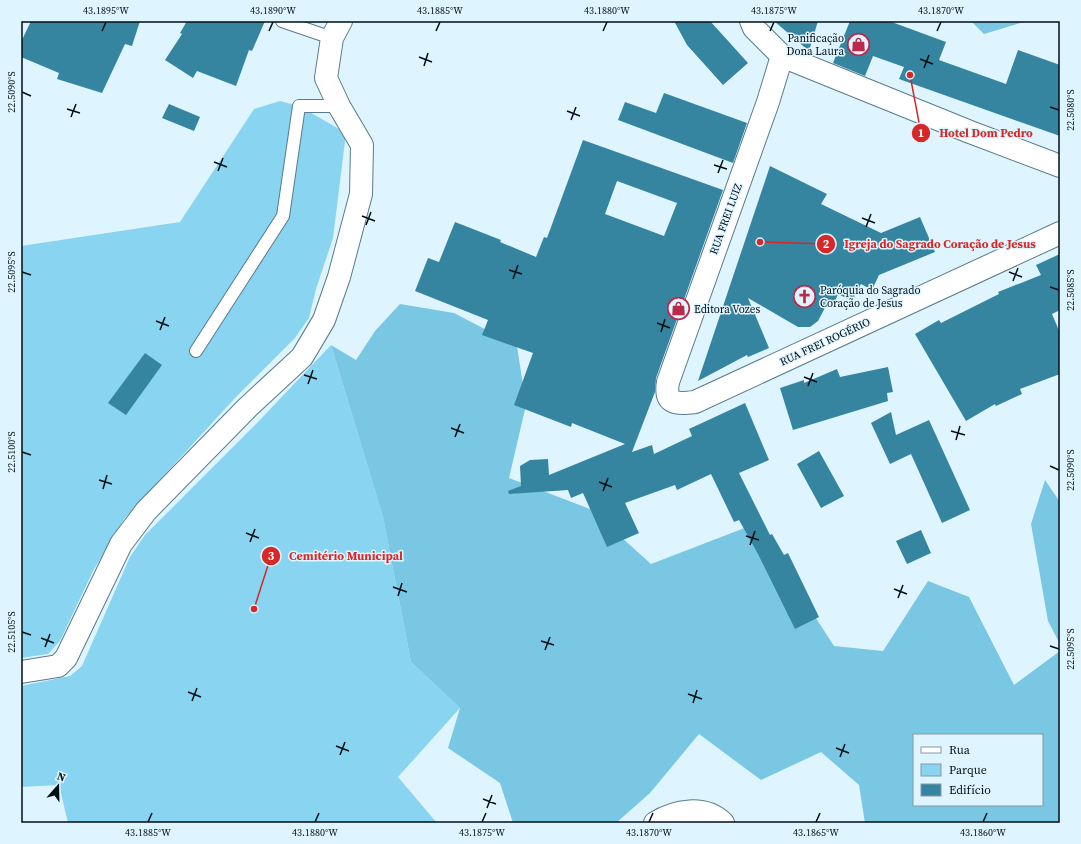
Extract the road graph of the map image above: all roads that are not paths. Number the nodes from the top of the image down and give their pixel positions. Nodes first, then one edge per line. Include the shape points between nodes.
1 (282, 21) edge
2 (751, 21) edge
3 (336, 30) edge
4 (782, 56) junction
5 (340, 106) junction
6 (1060, 166) edge
7 (1060, 232) edge
8 (196, 351) dead end
9 (668, 382) joint
10 (21, 672) edge
11 (655, 823) edge
12 (723, 823) edge

1 - 3 lane
2 - 4 street via 754,28
3 - 5 street via 326,78
4 - 6 street
4 - 9 street, RUA FREI LUIZ
5 - 8 lane via 300,106 284,216
5 - 10 street via 362,145 361,194 339,277 324,320 302,357 220,434 142,517 121,544 66,658 58,666
7 - 9 street, RUA FREI ROGÉRIO via 695,402 682,404 668,398
11 - 12 street via 679,813 700,810

